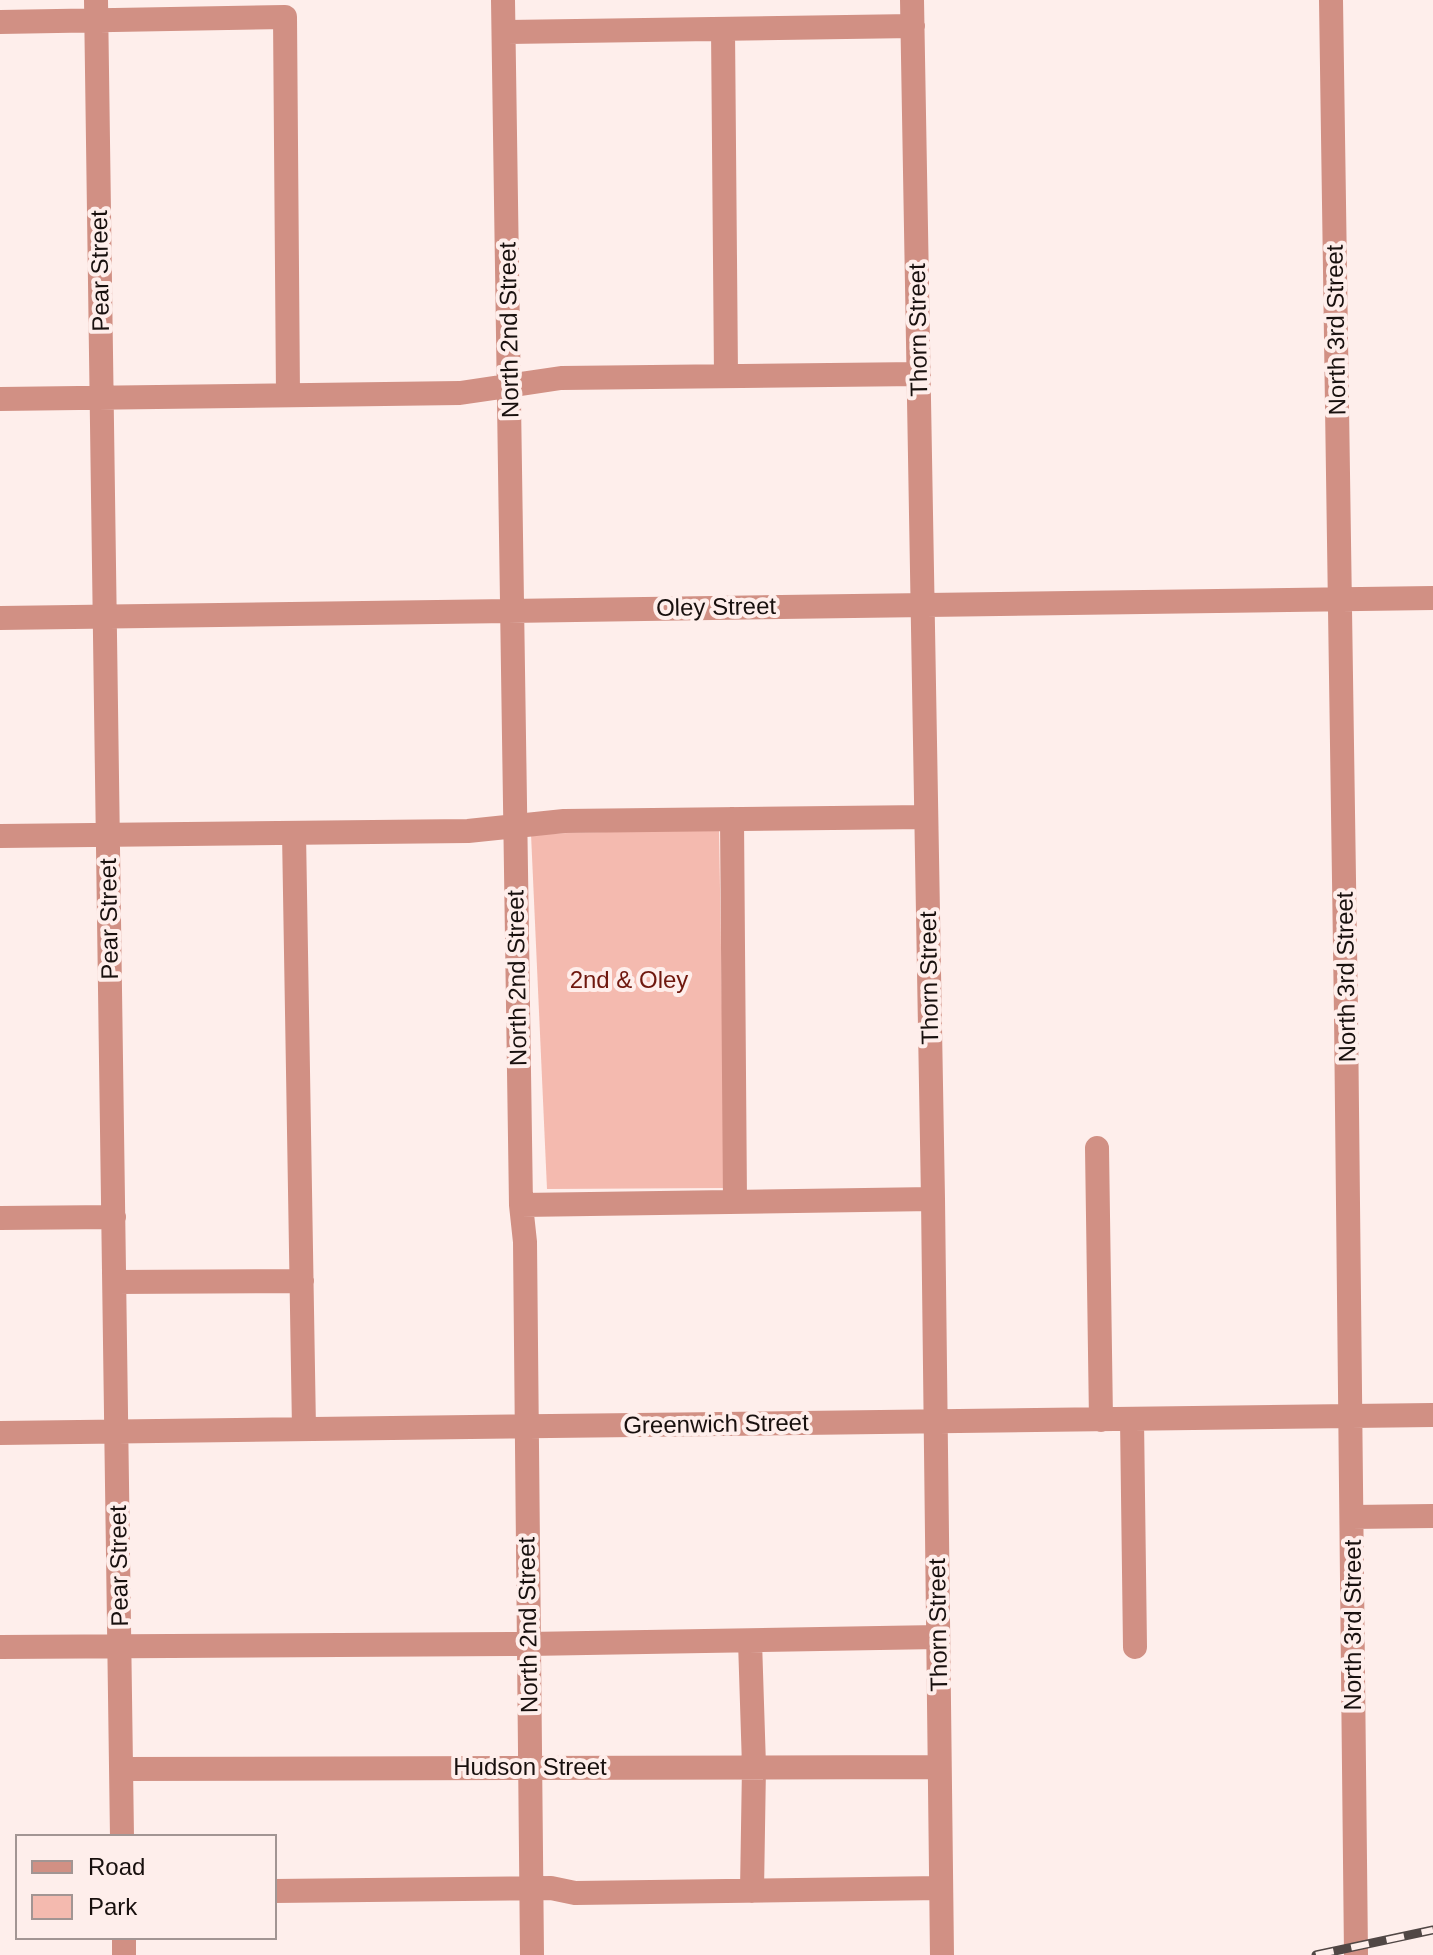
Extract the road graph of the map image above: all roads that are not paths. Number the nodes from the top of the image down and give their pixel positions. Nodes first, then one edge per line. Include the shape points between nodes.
1 (503, 0) edge
2 (912, 0) edge
3 (1331, 0) edge
4 (96, 10) edge
5 (0, 22) edge
6 (913, 26) junction
7 (723, 29) junction
8 (504, 32) junction
9 (919, 374) junction
10 (726, 376) junction
11 (508, 385) junction
12 (288, 395) junction
13 (101, 397) junction
14 (0, 399) edge
15 (1433, 598) edge
16 (1341, 599) junction
17 (923, 604) junction
18 (513, 610) junction
19 (104, 617) junction
20 (0, 618) edge
21 (926, 817) junction
22 (732, 819) junction
23 (515, 826) junction
24 (294, 833) junction
25 (108, 835) junction
26 (0, 836) edge
27 (1097, 1148) dead end
28 (933, 1199) junction
29 (735, 1202) junction
30 (521, 1205) junction
31 (114, 1217) junction
32 (0, 1218) edge
33 (302, 1281) junction
34 (115, 1282) junction
35 (1433, 1415) edge
36 (1352, 1416) junction
37 (1132, 1419) junction
38 (1101, 1420) junction
39 (936, 1422) junction
40 (525, 1426) junction
41 (304, 1429) junction
42 (117, 1430) junction
43 (0, 1433) edge
44 (1433, 1516) edge
45 (1352, 1517) junction
46 (938, 1637) junction
47 (750, 1641) junction
48 (528, 1644) junction
49 (120, 1646) junction
50 (0, 1647) edge
51 (1135, 1647) dead end
52 (754, 1766) junction
53 (938, 1767) junction
54 (529, 1768) junction
55 (122, 1769) junction
56 (122, 1835) edge
57 (531, 1888) junction
58 (941, 1888) junction
59 (276, 1891) edge
60 (752, 1891) junction
61 (532, 1955) edge
62 (942, 1955) edge
63 (1356, 1955) edge

1 - 8 street, North 2nd Street
2 - 6 street, Thorn Street
3 - 16 street, North 3rd Street
4 - 5 street
4 - 12 street via 285,17
4 - 13 street, Pear Street
6 - 7 street
6 - 9 street, Thorn Street
7 - 8 street
7 - 10 street
8 - 11 street, North 2nd Street
9 - 10 street
9 - 17 street, Thorn Street
10 - 11 street via 561,378
11 - 12 street via 460,393
11 - 18 street, North 2nd Street
12 - 13 street
13 - 14 street
13 - 19 street, Pear Street
15 - 16 street, Oley Street
16 - 17 street, Oley Street
16 - 36 street, North 3rd Street
17 - 18 street, Oley Street
17 - 21 street, Thorn Street
18 - 19 street, Oley Street
18 - 23 street, North 2nd Street
19 - 20 street, Oley Street
19 - 25 street, Pear Street
21 - 22 street
21 - 28 street, Thorn Street
22 - 23 street
22 - 29 street
23 - 24 street
23 - 30 street, North 2nd Street
24 - 25 street
24 - 33 street
25 - 26 street
25 - 31 street, Pear Street
27 - 38 street
28 - 29 street
28 - 39 street, Thorn Street
29 - 30 street
30 - 40 street, North 2nd Street
31 - 32 street
31 - 34 street, Pear Street
33 - 34 street
33 - 41 street
34 - 42 street, Pear Street
35 - 36 street, Greenwich Street
36 - 37 street, Greenwich Street
36 - 45 street, North 3rd Street
37 - 38 street, Greenwich Street
37 - 51 street
38 - 39 street, Greenwich Street
39 - 40 street, Greenwich Street
39 - 46 street, Thorn Street
40 - 41 street, Greenwich Street
40 - 48 street, North 2nd Street
41 - 42 street, Greenwich Street
42 - 43 street, Greenwich Street
42 - 49 street, Pear Street
44 - 45 street
45 - 63 street, North 3rd Street
46 - 47 street
46 - 53 street, Thorn Street
47 - 48 street
47 - 52 street
48 - 49 street
48 - 54 street, North 2nd Street
49 - 50 street
49 - 55 street, Pear Street
52 - 53 street, Hudson Street
52 - 54 street, Hudson Street
52 - 60 street
53 - 58 street, Thorn Street
54 - 55 street, Hudson Street
54 - 57 street, North 2nd Street
55 - 56 street, Pear Street
57 - 59 street
57 - 60 street via 575,1893
57 - 61 street, North 2nd Street
58 - 60 street
58 - 62 street, Thorn Street

